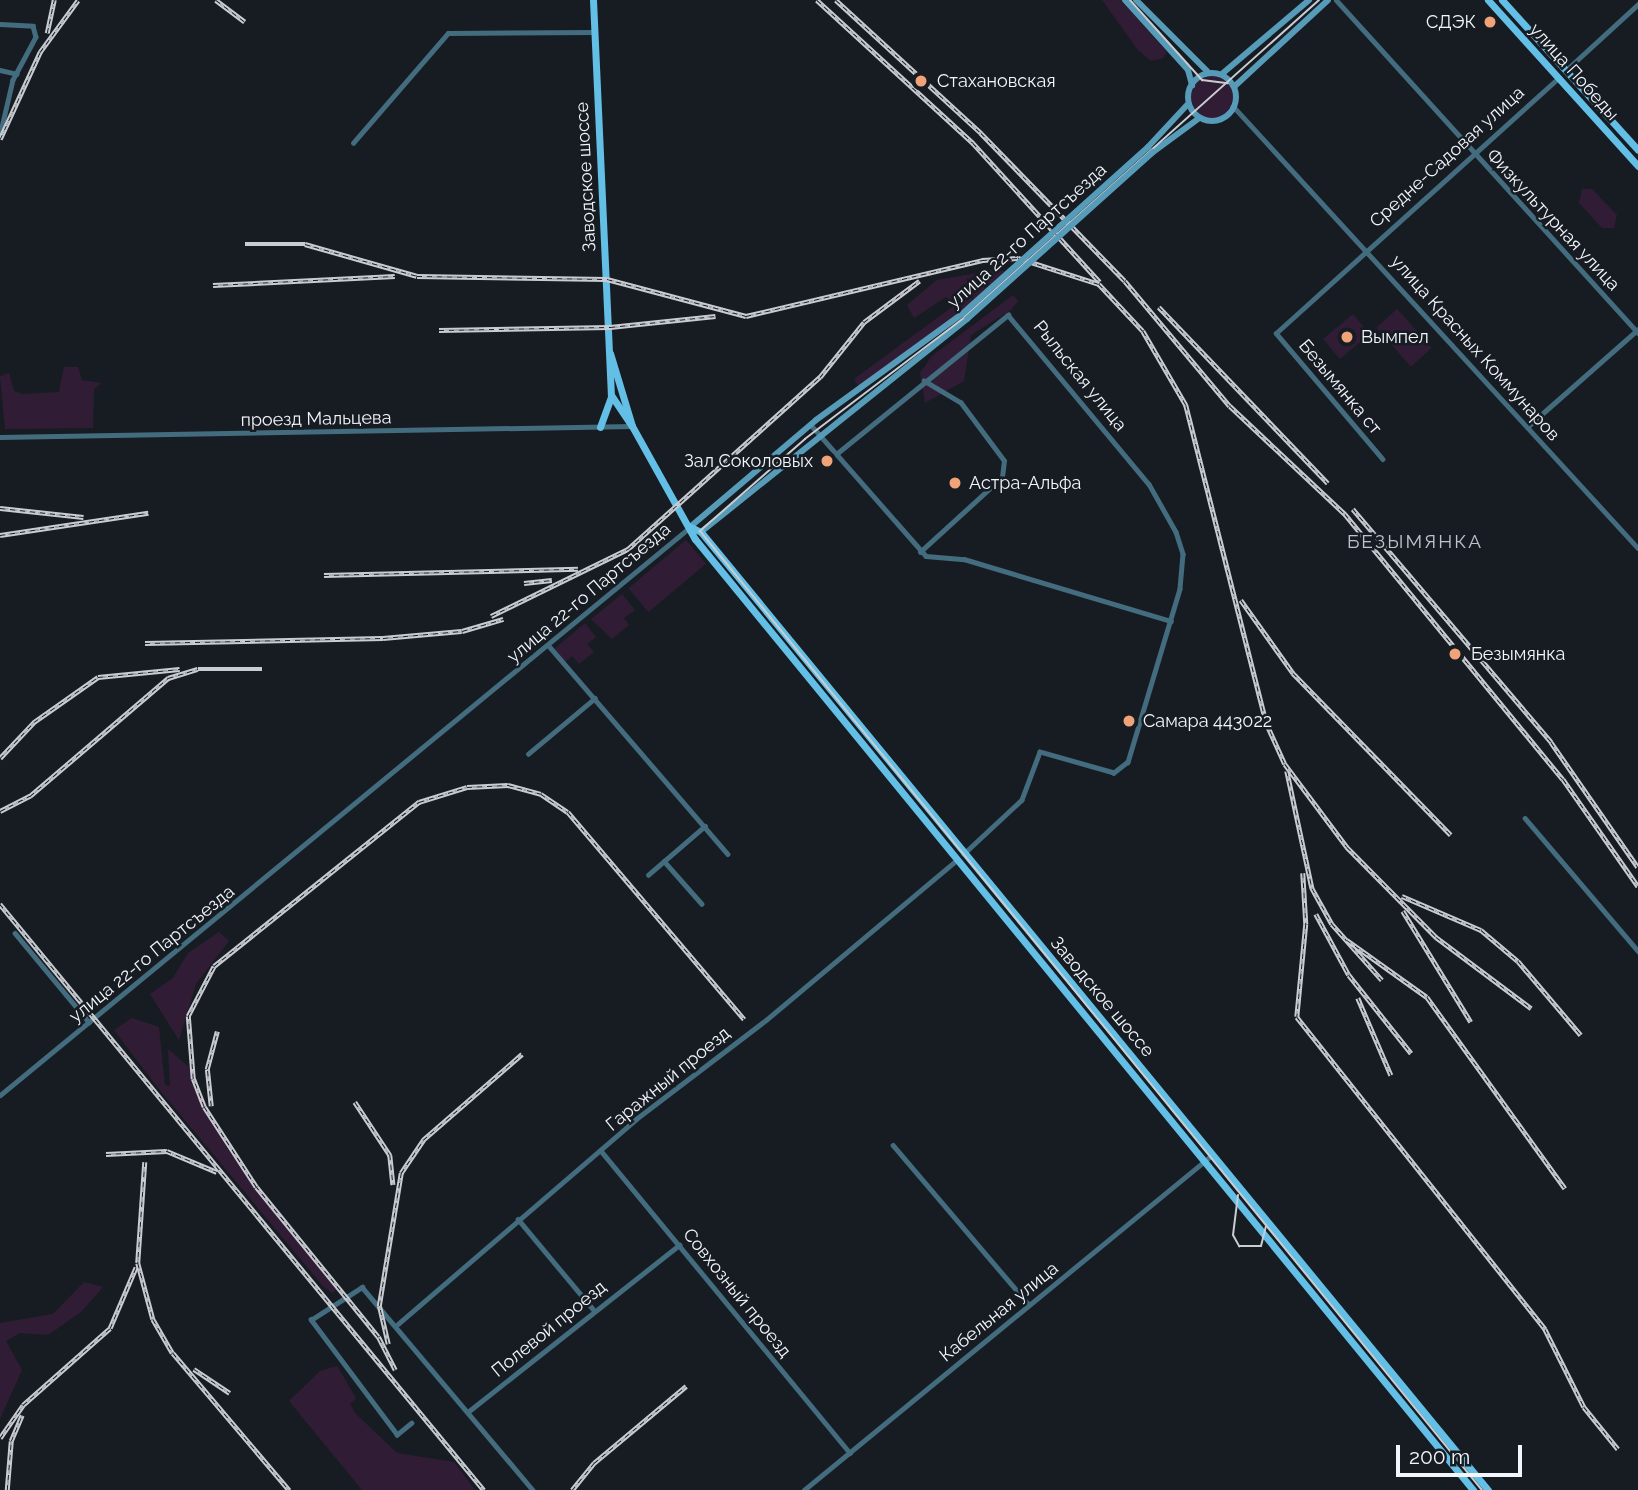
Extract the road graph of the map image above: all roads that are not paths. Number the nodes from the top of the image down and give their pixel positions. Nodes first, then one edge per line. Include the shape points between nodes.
1 (593, 0) edge
2 (1125, 0) edge
3 (1136, 0) edge
4 (1310, 0) edge
5 (1328, 0) edge
6 (1336, 0) edge
7 (1488, 0) edge
8 (1502, 0) edge
9 (1638, 4) edge
10 (0, 24) edge
11 (595, 32) junction
12 (0, 70) edge
13 (1565, 71) junction
14 (1222, 73) junction
15 (17, 74) junction
16 (1210, 74) junction
17 (1558, 78) junction
18 (1192, 86) junction
19 (1236, 86) junction
20 (1187, 105) junction
21 (1233, 106) junction
22 (1, 117) edge
23 (1198, 120) junction
24 (0, 136) edge
25 (353, 143) dead end
26 (1150, 149) junction
27 (1638, 150) edge
28 (1474, 156) junction
29 (1638, 166) edge
30 (1366, 250) junction
31 (965, 317) junction
32 (1637, 331) edge
33 (1276, 333) joint
34 (610, 354) junction
35 (924, 381) junction
36 (611, 396) junction
37 (811, 425) junction
38 (632, 426) junction
39 (600, 427) junction
40 (1527, 427) junction
41 (818, 435) junction
42 (0, 437) edge
43 (835, 455) junction
44 (1383, 459) dead end
45 (690, 527) junction
46 (701, 532) junction
47 (1638, 548) edge
48 (919, 552) junction
49 (1171, 621) junction
50 (549, 646) junction
51 (825, 690) junction
52 (595, 698) junction
53 (528, 754) dead end
54 (1114, 773) joint
55 (1525, 818) dead end
56 (705, 827) junction
57 (728, 854) dead end
58 (960, 857) junction
59 (664, 861) junction
60 (648, 875) dead end
61 (702, 904) dead end
62 (15, 933) dead end
63 (1638, 951) edge
64 (89, 1023) junction
65 (0, 1095) edge
66 (893, 1145) dead end
67 (602, 1152) junction
68 (1212, 1155) junction
69 (1205, 1161) junction
70 (518, 1219) junction
71 (680, 1245) junction
72 (1300, 1270) junction
73 (1029, 1305) junction
74 (593, 1309) junction
75 (398, 1324) junction
76 (469, 1411) junction
77 (412, 1423) dead end
78 (850, 1453) junction
79 (1462, 1461) junction
80 (1455, 1467) junction
81 (533, 1490) edge
82 (804, 1490) edge
83 (1473, 1490) edge
84 (1488, 1490) edge

1 - 11 main road, Заводское шоссе
2 - 18 main road via 1188,70
3 - 16 main road
4 - 14 main road
5 - 19 main road
6 - 28 street, Физкультурная улица
7 - 17 main road, улица Победы
8 - 13 main road, улица Победы
9 - 13 street, Средне-Садовая улица
10 - 15 street via 33,26 34,48
11 - 25 street via 448,33
11 - 34 main road, Заводское шоссе
12 - 15 street
13 - 17 main road, Средне-Садовая улица
13 - 27 main road, улица Победы
14 - 16 main road
14 - 19 main road
15 - 22 street
16 - 18 main road
17 - 28 street, Средне-Садовая улица
17 - 29 main road, улица Победы
18 - 20 main road
19 - 21 main road
20 - 23 main road
20 - 26 main road, улица 22-го Партсъезда
21 - 23 main road via 1218,119
21 - 30 street, улица Красных Коммунаров
22 - 24 street
23 - 26 main road, улица 22-го Партсъезда
26 - 31 main road, улица 22-го Партсъезда, bridge
28 - 30 street, Средне-Садовая улица
28 - 32 street, Физкультурная улица
30 - 33 street, Средне-Садовая улица
30 - 40 street, улица Красных Коммунаров
31 - 37 main road, улица 22-го Партсъезда
31 - 41 main road, улица 22-го Партсъезда
32 - 40 street
33 - 44 street, Безымянка ст
34 - 36 main road, Заводское шоссе
34 - 38 main road, Заводское шоссе
35 - 43 street, Рыльская улица
35 - 48 street via 961,403 1004,461 1002,477
35 - 49 street, Рыльская улица via 999,319 1016,319 1149,484 1176,532 1183,569
36 - 38 main road, Заводское шоссе
36 - 39 main road
37 - 41 street
37 - 45 main road, улица 22-го Партсъезда
38 - 39 street, проезд Мальцева
38 - 45 main road, Заводское шоссе
39 - 42 street, проезд Мальцева
40 - 47 street, улица Красных Коммунаров
41 - 43 street
41 - 46 main road, улица 22-го Партсъезда
43 - 48 street
45 - 46 main road, Заводское шоссе
45 - 50 street, улица 22-го Партсъезда
45 - 51 main road, Заводское шоссе
46 - 51 main road, Заводское шоссе
48 - 49 street via 964,559
49 - 54 street, Рыльская улица via 1128,762
50 - 52 street
50 - 64 street, улица 22-го Партсъезда
51 - 58 main road, Заводское шоссе
52 - 53 street
52 - 56 street
54 - 58 street, Гаражный проезд via 1040,752 1022,800
55 - 63 street
56 - 57 street
56 - 59 street
58 - 67 street, Гаражный проезд
58 - 68 main road, Заводское шоссе
58 - 69 main road, Заводское шоссе
59 - 60 street
59 - 61 street
62 - 64 street
64 - 65 street, улица 22-го Партсъезда
66 - 73 street
67 - 70 street, Гаражный проезд
67 - 71 street, Совхозный проезд
68 - 69 street, Кабельная улица
68 - 72 main road, Заводское шоссе
69 - 72 main road, Заводское шоссе
69 - 73 street, Кабельная улица
70 - 74 street
70 - 75 street, Гаражный проезд
71 - 74 street, Полевой проезд
71 - 78 street, Совхозный проезд
72 - 79 main road, Заводское шоссе
72 - 80 main road, Заводское шоссе
73 - 78 street, Кабельная улица
74 - 76 street, Полевой проезд
75 - 76 street
75 - 77 street via 362,1287 310,1320 397,1435
76 - 81 street
78 - 82 street, Кабельная улица
79 - 80 main road
79 - 84 main road, Заводское шоссе
80 - 83 main road, Заводское шоссе

